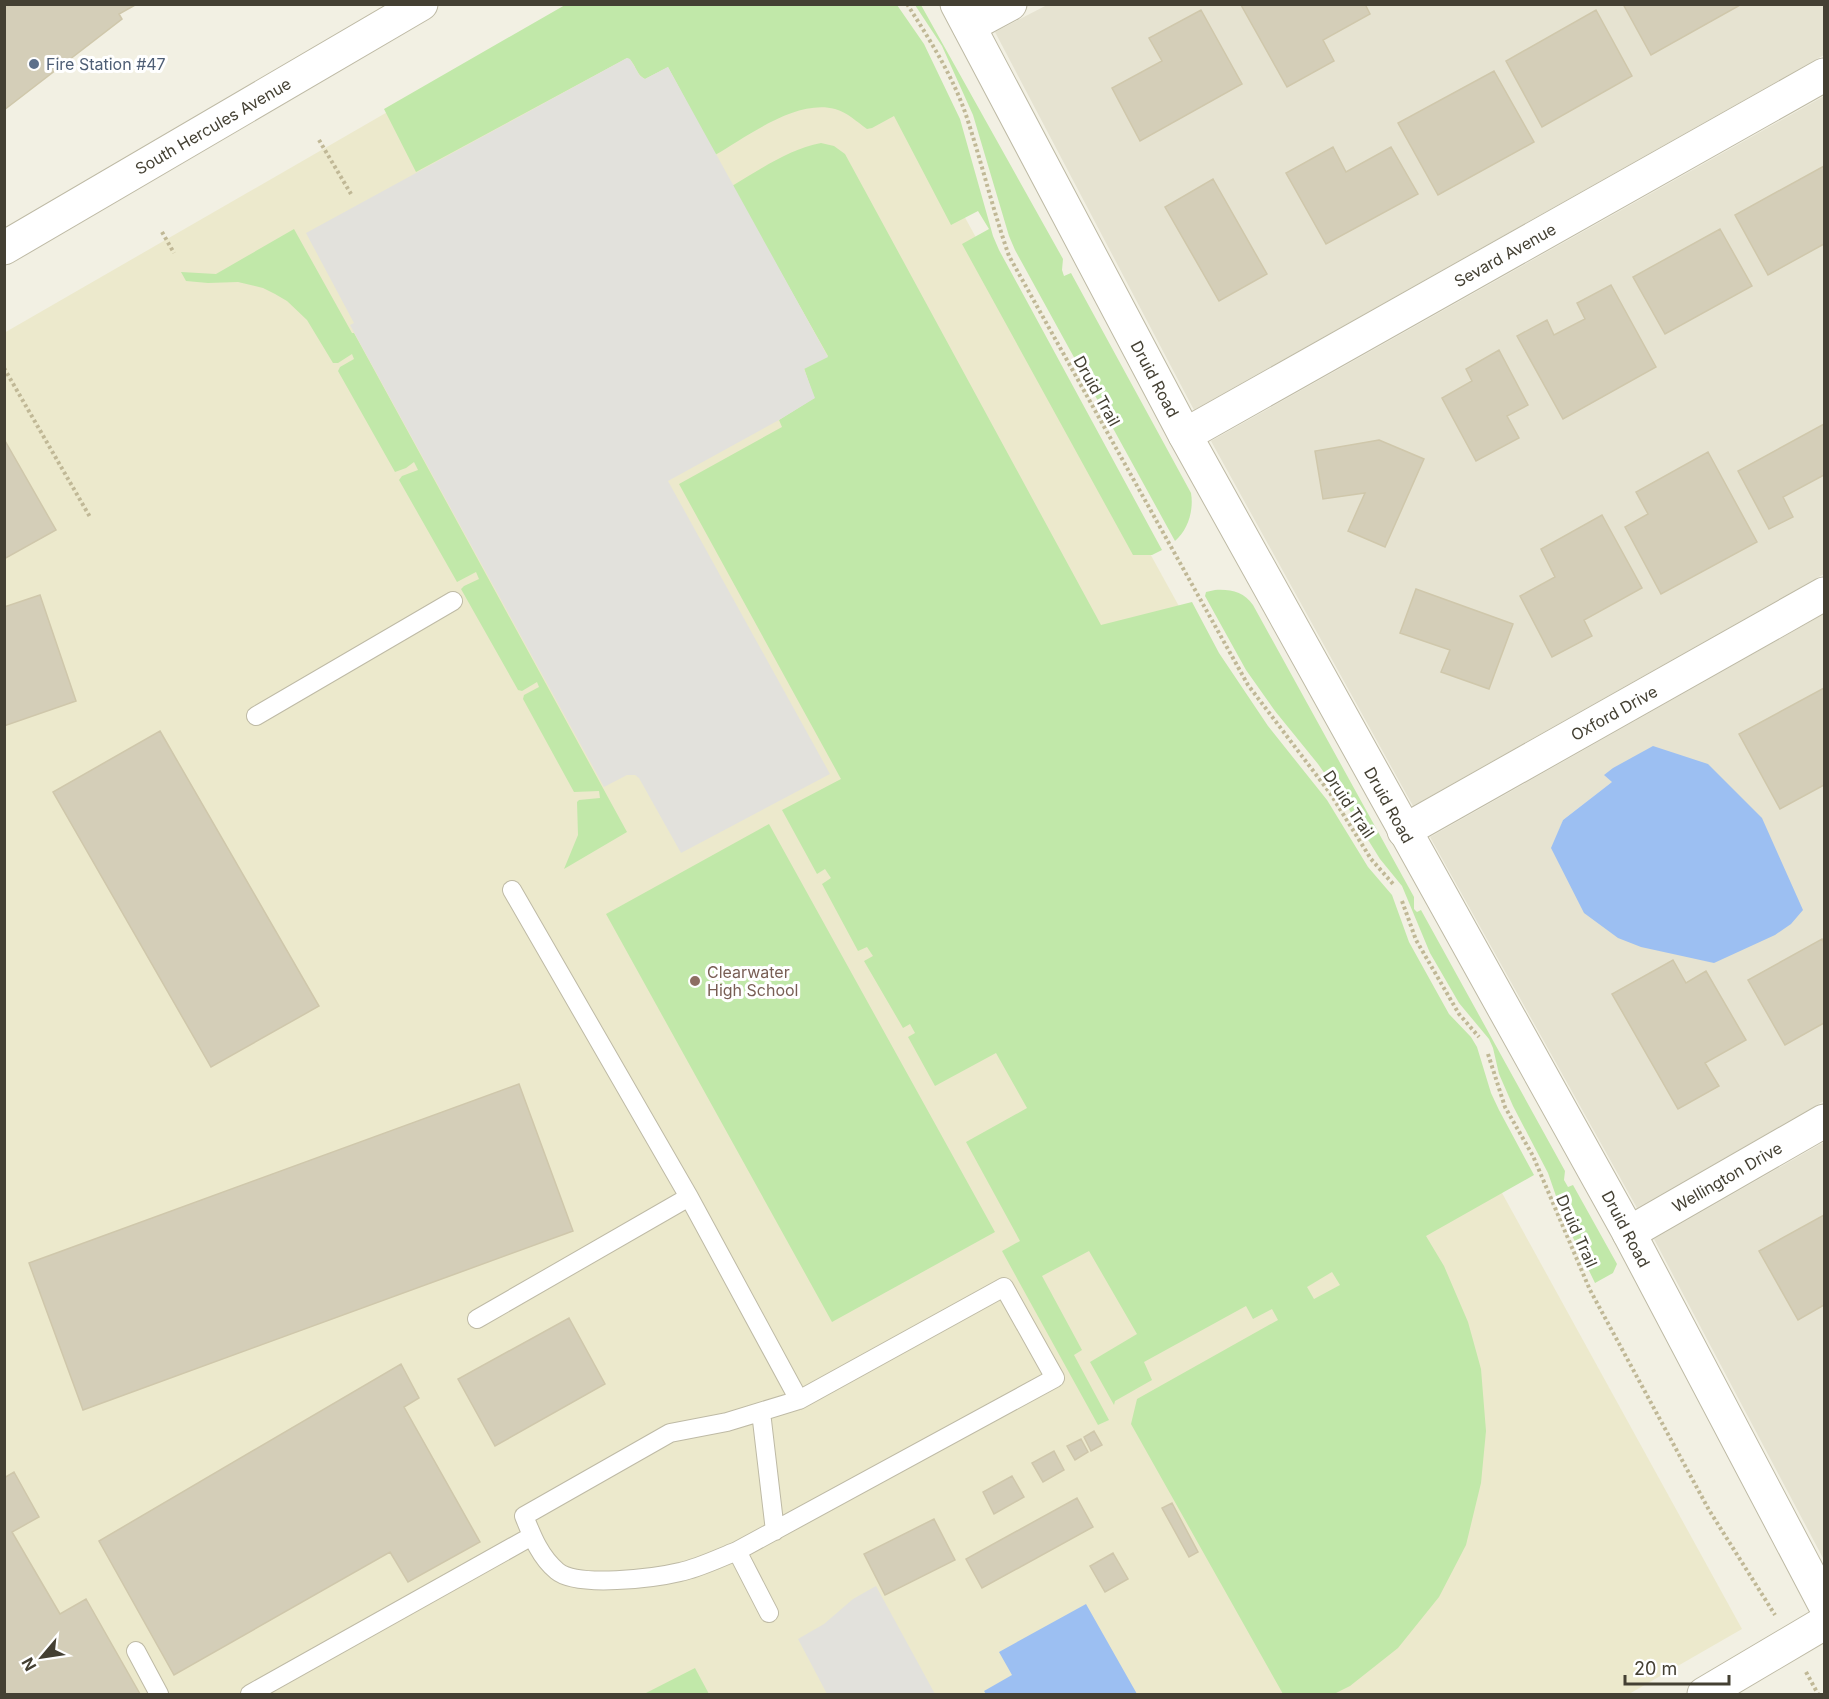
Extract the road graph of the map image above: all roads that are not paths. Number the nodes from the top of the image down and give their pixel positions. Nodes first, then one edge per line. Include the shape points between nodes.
1 (421, 4) edge
2 (1010, 4) edge
3 (963, 15) edge
4 (1824, 75) edge
5 (4, 248) edge
6 (1185, 435) junction
7 (1824, 594) edge
8 (453, 601) dead end
9 (256, 716) dead end
10 (1404, 831) junction
11 (512, 890) dead end
12 (1824, 1121) edge
13 (689, 1197) junction
14 (1629, 1233) junction
15 (477, 1319) dead end
16 (799, 1400) junction
17 (761, 1412) junction
18 (775, 1531) junction
19 (532, 1536) junction
20 (737, 1551) junction
21 (1824, 1603) edge
22 (769, 1613) dead end
23 (1824, 1623) edge
24 (136, 1651) dead end
25 (159, 1695) edge
26 (250, 1695) edge
27 (1704, 1695) edge

1 - 5 street, South Hercules Avenue
2 - 3 street
3 - 6 street, Druid Road
4 - 6 street, Sevard Avenue
6 - 10 street, Druid Road
7 - 10 street, Oxford Drive
8 - 9 lane
10 - 14 street, Druid Road
11 - 13 lane
12 - 14 street, Wellington Drive
13 - 15 lane
13 - 16 lane
14 - 21 street, Druid Road
16 - 17 lane
16 - 18 lane via 1004,1287 1055,1378
17 - 18 lane
17 - 19 lane via 670,1433 524,1516
18 - 20 lane
19 - 20 lane via 558,1573 578,1579 624,1581 681,1572
19 - 26 lane
20 - 22 lane
23 - 27 street
24 - 25 lane

